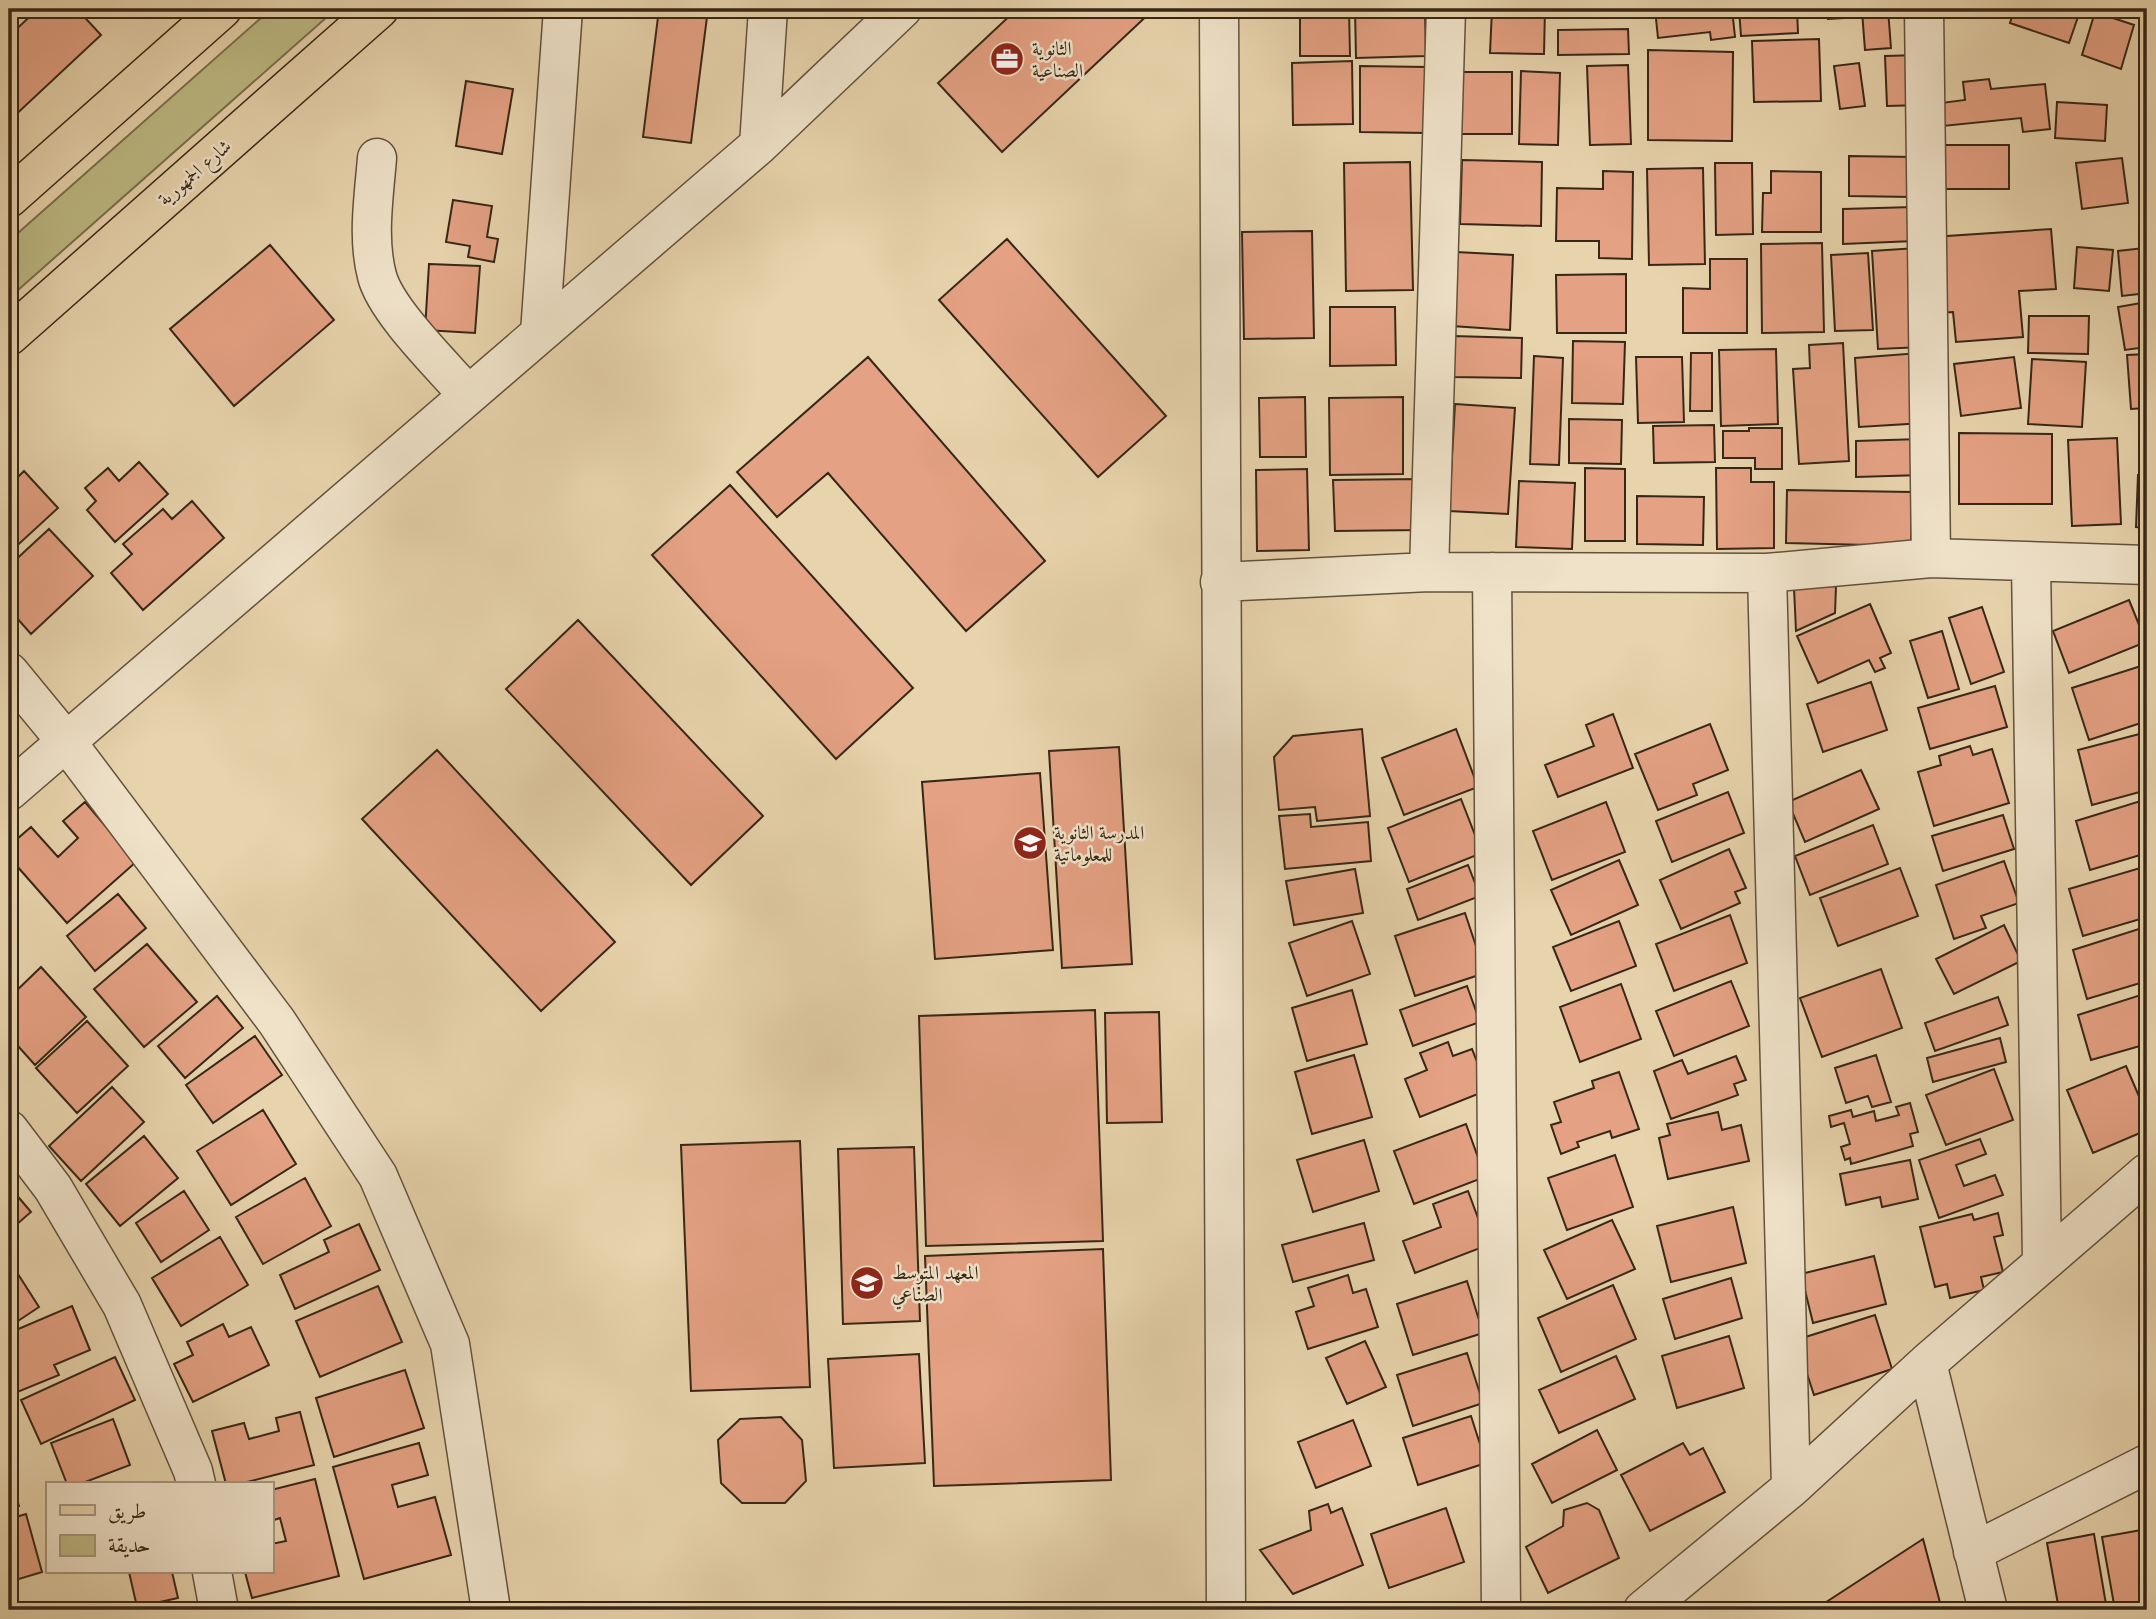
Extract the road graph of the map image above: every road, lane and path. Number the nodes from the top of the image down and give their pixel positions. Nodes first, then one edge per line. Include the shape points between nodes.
1 (379, 9) edge
2 (563, 9) edge
3 (768, 9) edge
4 (902, 9) edge
5 (1219, 9) edge
6 (1446, 9) edge
7 (1924, 9) edge
8 (208, 13) edge
9 (759, 145) junction
10 (377, 158) dead end
11 (9, 198) edge
12 (540, 333) junction
13 (9, 336) edge
14 (468, 395) junction
15 (1931, 558) junction
16 (2031, 563) junction
17 (2147, 565) edge
18 (1429, 572) junction
19 (1492, 572) junction
20 (1767, 573) junction
21 (1220, 582) junction
22 (9, 672) edge
23 (65, 740) junction
24 (9, 792) edge
25 (9, 1129) edge
26 (2147, 1173) edge
27 (2042, 1262) junction
28 (1927, 1363) junction
29 (2147, 1464) edge
30 (196, 1482) edge
31 (1791, 1488) junction
32 (1973, 1552) junction
33 (212, 1574) edge
34 (219, 1610) edge
35 (491, 1610) edge
36 (1226, 1610) edge
37 (1501, 1610) edge
38 (1643, 1610) edge
39 (1988, 1610) edge

1 - 13 main road, شارع الجمهورية
2 - 12 street
3 - 9 street
4 - 9 street
5 - 21 street
6 - 18 street
7 - 15 street
8 - 11 main road
9 - 12 street
10 - 14 street via 372,238 377,278 393,307
12 - 14 street
14 - 23 street
15 - 16 street
15 - 20 street
16 - 17 street
16 - 27 street
18 - 19 street
18 - 21 street
19 - 20 street
19 - 37 street
20 - 31 street
21 - 36 street
22 - 23 street
23 - 24 street
23 - 35 street via 277,1022 377,1176 450,1344
25 - 30 street via 53,1188 122,1305
26 - 27 street
27 - 28 street
28 - 31 street
28 - 32 street
29 - 32 street
31 - 38 street
32 - 39 street
33 - 34 street

